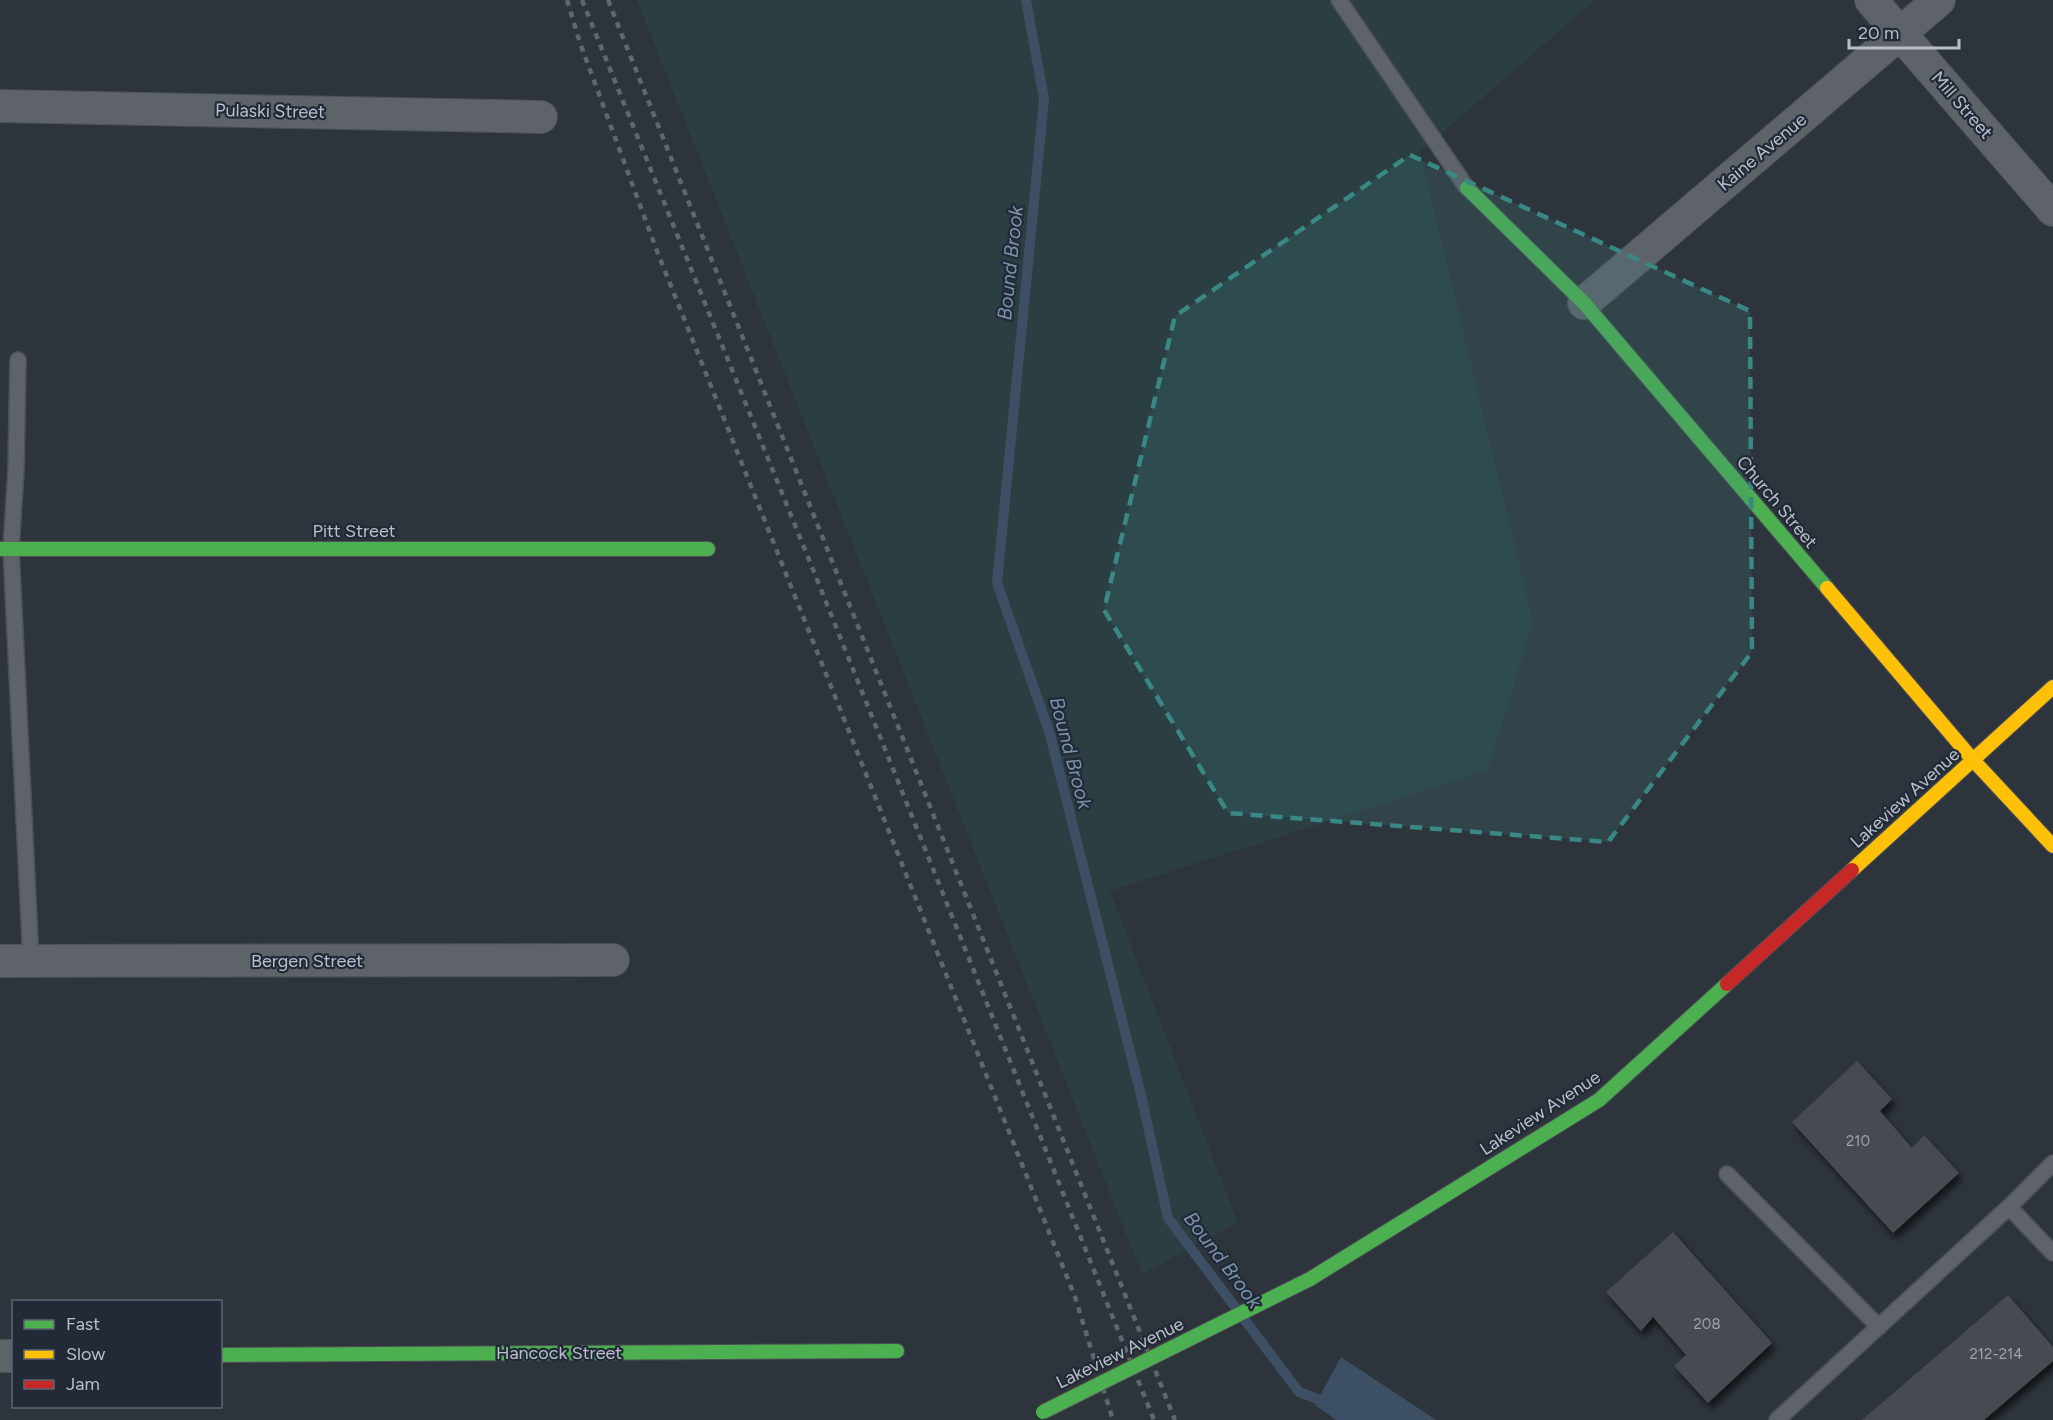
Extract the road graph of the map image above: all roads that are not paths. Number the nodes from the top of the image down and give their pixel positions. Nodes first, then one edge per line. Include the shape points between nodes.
1 (1339, 0) edge
2 (1871, 0) edge
3 (1939, 0) edge
4 (1901, 33) junction
5 (0, 106) edge
6 (541, 117) dead end
7 (1467, 188) joint
8 (2053, 210) edge
9 (1584, 303) junction
10 (18, 360) dead end
11 (5, 549) edge
12 (708, 549) dead end
13 (2053, 687) edge
14 (1974, 760) junction
15 (2053, 846) edge
16 (613, 960) dead end
17 (0, 961) edge
18 (31, 961) junction
19 (2053, 1163) edge
20 (1727, 1174) dead end
21 (2009, 1207) junction
22 (2053, 1253) edge
23 (1879, 1327) junction
24 (897, 1351) dead end
25 (222, 1355) edge
26 (1028, 1420) edge
27 (1777, 1420) edge

1 - 7 lane
2 - 4 street, Mill Street
3 - 4 street, Kaine Avenue
4 - 8 street, Mill Street
4 - 9 street, Kaine Avenue
5 - 6 street, Pulaski Street
7 - 9 street, Church Street
9 - 14 street, Church Street
10 - 11 lane via 16,470
11 - 12 street, Pitt Street
11 - 18 lane
13 - 14 street, Lakeview Avenue
14 - 15 street, Church Street
14 - 26 street, Lakeview Avenue, bridge via 1599,1100 1310,1279
16 - 18 street, Bergen Street
17 - 18 street, Bergen Street
19 - 21 lane
20 - 23 lane
21 - 22 lane
21 - 23 lane
23 - 27 lane
24 - 25 street, Hancock Street

